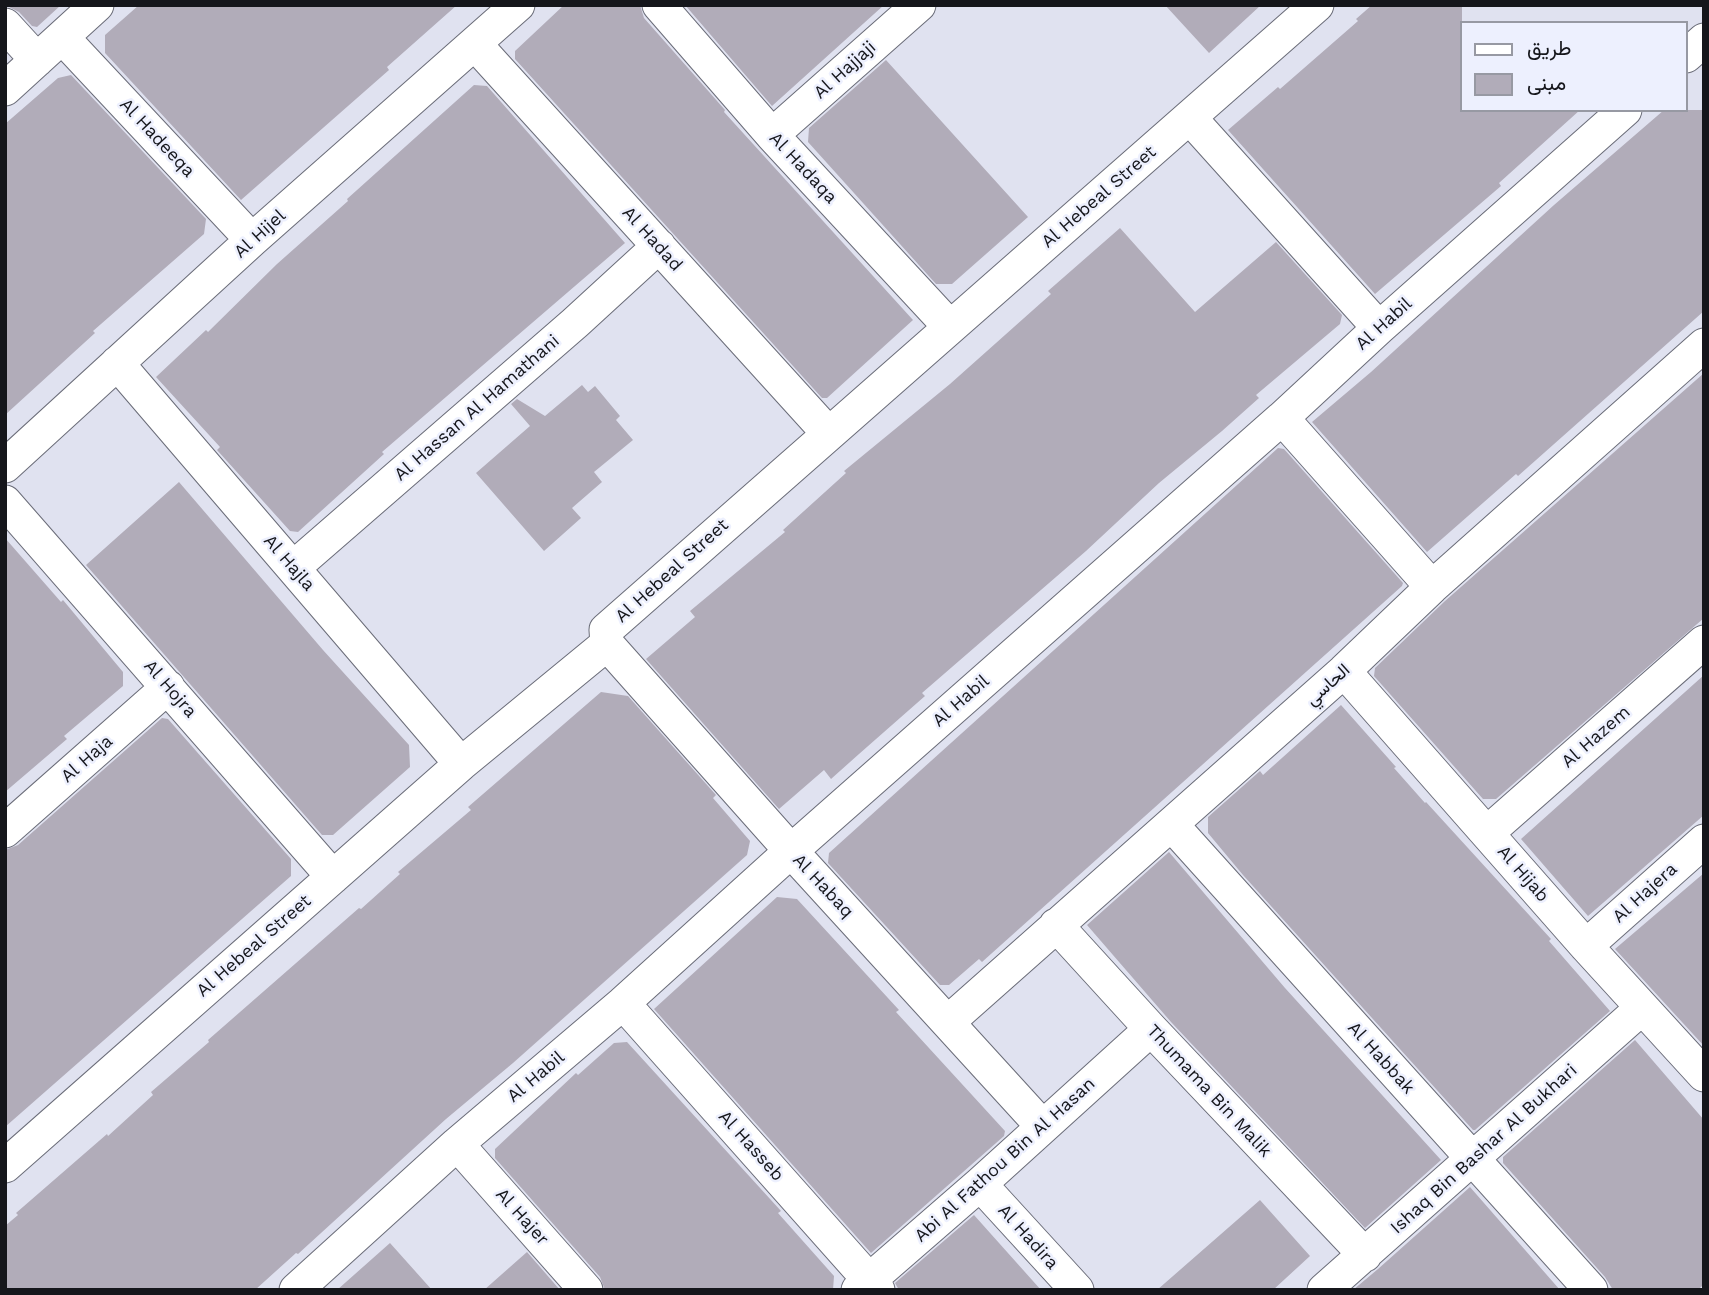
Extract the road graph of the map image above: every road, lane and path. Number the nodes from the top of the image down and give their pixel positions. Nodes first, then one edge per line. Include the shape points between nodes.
1 (97, 5) edge
2 (518, 5) edge
3 (659, 5) edge
4 (919, 5) edge
5 (1317, 5) edge
6 (5, 25) edge
7 (62, 37) junction
8 (1704, 40) edge
9 (475, 44) junction
10 (1688, 54) edge
11 (37, 60) junction
12 (5, 89) edge
13 (1623, 112) edge
14 (1190, 118) junction
15 (772, 135) junction
16 (252, 240) junction
17 (659, 246) junction
18 (950, 327) junction
19 (1379, 328) junction
20 (1704, 345) edge
21 (117, 363) junction
22 (1282, 418) junction
23 (829, 434) junction
24 (5, 466) edge
25 (5, 502) edge
26 (293, 568) junction
27 (1432, 587) junction
28 (1704, 642) edge
29 (607, 644) junction
30 (1344, 671) junction
31 (168, 687) junction
32 (461, 764) junction
33 (1172, 825) junction
34 (5, 831) edge
35 (1487, 833) junction
36 (1704, 841) edge
37 (791, 851) junction
38 (332, 877) junction
39 (1056, 925) junction
40 (1586, 946) junction
41 (623, 1003) junction
42 (1642, 1008) junction
43 (948, 1022) junction
44 (1151, 1029) junction
45 (1704, 1075) edge
46 (1042, 1126) junction
47 (457, 1144) junction
48 (1472, 1159) junction
49 (5, 1166) edge
50 (980, 1184) junction
51 (1365, 1255) junction
52 (868, 1286) edge
53 (296, 1290) edge
54 (586, 1290) edge
55 (1077, 1290) edge
56 (1324, 1290) edge
57 (1591, 1290) edge

1 - 7 street
2 - 9 street, Al Hijel
3 - 15 street, Al Hadaqa
4 - 15 street, Al Hajjaji
5 - 14 street, Al Hebeal Street
6 - 11 street
7 - 11 street
7 - 16 street, Al Hadeeqa
8 - 10 street
9 - 16 street, Al Hijel
9 - 17 street, Al Hadad
11 - 12 street
13 - 19 street, Al Habil
14 - 18 street, Al Hebeal Street
14 - 19 street
15 - 18 street, Al Hadaqa
16 - 21 street, Al Hijel
17 - 23 street, Al Hadad
17 - 26 street, Al Hassan Al Hamathani
18 - 23 street, Al Hebeal Street
19 - 22 street, Al Habil
20 - 27 street, الحاسي
21 - 24 street, Al Hijel
21 - 26 street, Al Hajla
22 - 27 street
22 - 37 street, Al Habil
23 - 29 street, Al Hebeal Street via 606,630
25 - 31 street, Al Hojra
26 - 32 street, Al Hajla
27 - 30 street, الحاسي
28 - 35 street, Al Hazem
29 - 32 street, Al Hebeal Street
29 - 37 street, Al Habaq
30 - 33 street, الحاسي
30 - 35 street, Al Hijab
31 - 34 street, Al Haja
31 - 38 street, Al Hojra
32 - 38 street, Al Hebeal Street
33 - 39 street, الحاسي
33 - 48 street, Al Habbak
35 - 40 street, Al Hijab
36 - 40 street, Al Hajera
37 - 41 street, Al Habil
37 - 43 street, Al Habaq
38 - 49 street, Al Hebeal Street
39 - 43 street, الحاسي
39 - 44 street, Thumama Bin Malik
40 - 42 street, Al Hijab
41 - 47 street, Al Habil
41 - 52 street, Al Hasseb
42 - 45 street, Al Hijab
42 - 48 street, Ishaq Bin Bashar Al Bukhari
43 - 46 street, Al Habaq
44 - 46 street, Abi Al Fathou Bin Al Hasan
44 - 51 street, Thumama Bin Malik
46 - 50 street, Abi Al Fathou Bin Al Hasan
47 - 53 street, Al Habil
47 - 54 street, Al Hajer
48 - 51 street, Ishaq Bin Bashar Al Bukhari
48 - 57 street, Al Habbak
50 - 52 street, Abi Al Fathou Bin Al Hasan
50 - 55 street, Al Hadira
51 - 56 street, Ishaq Bin Bashar Al Bukhari

